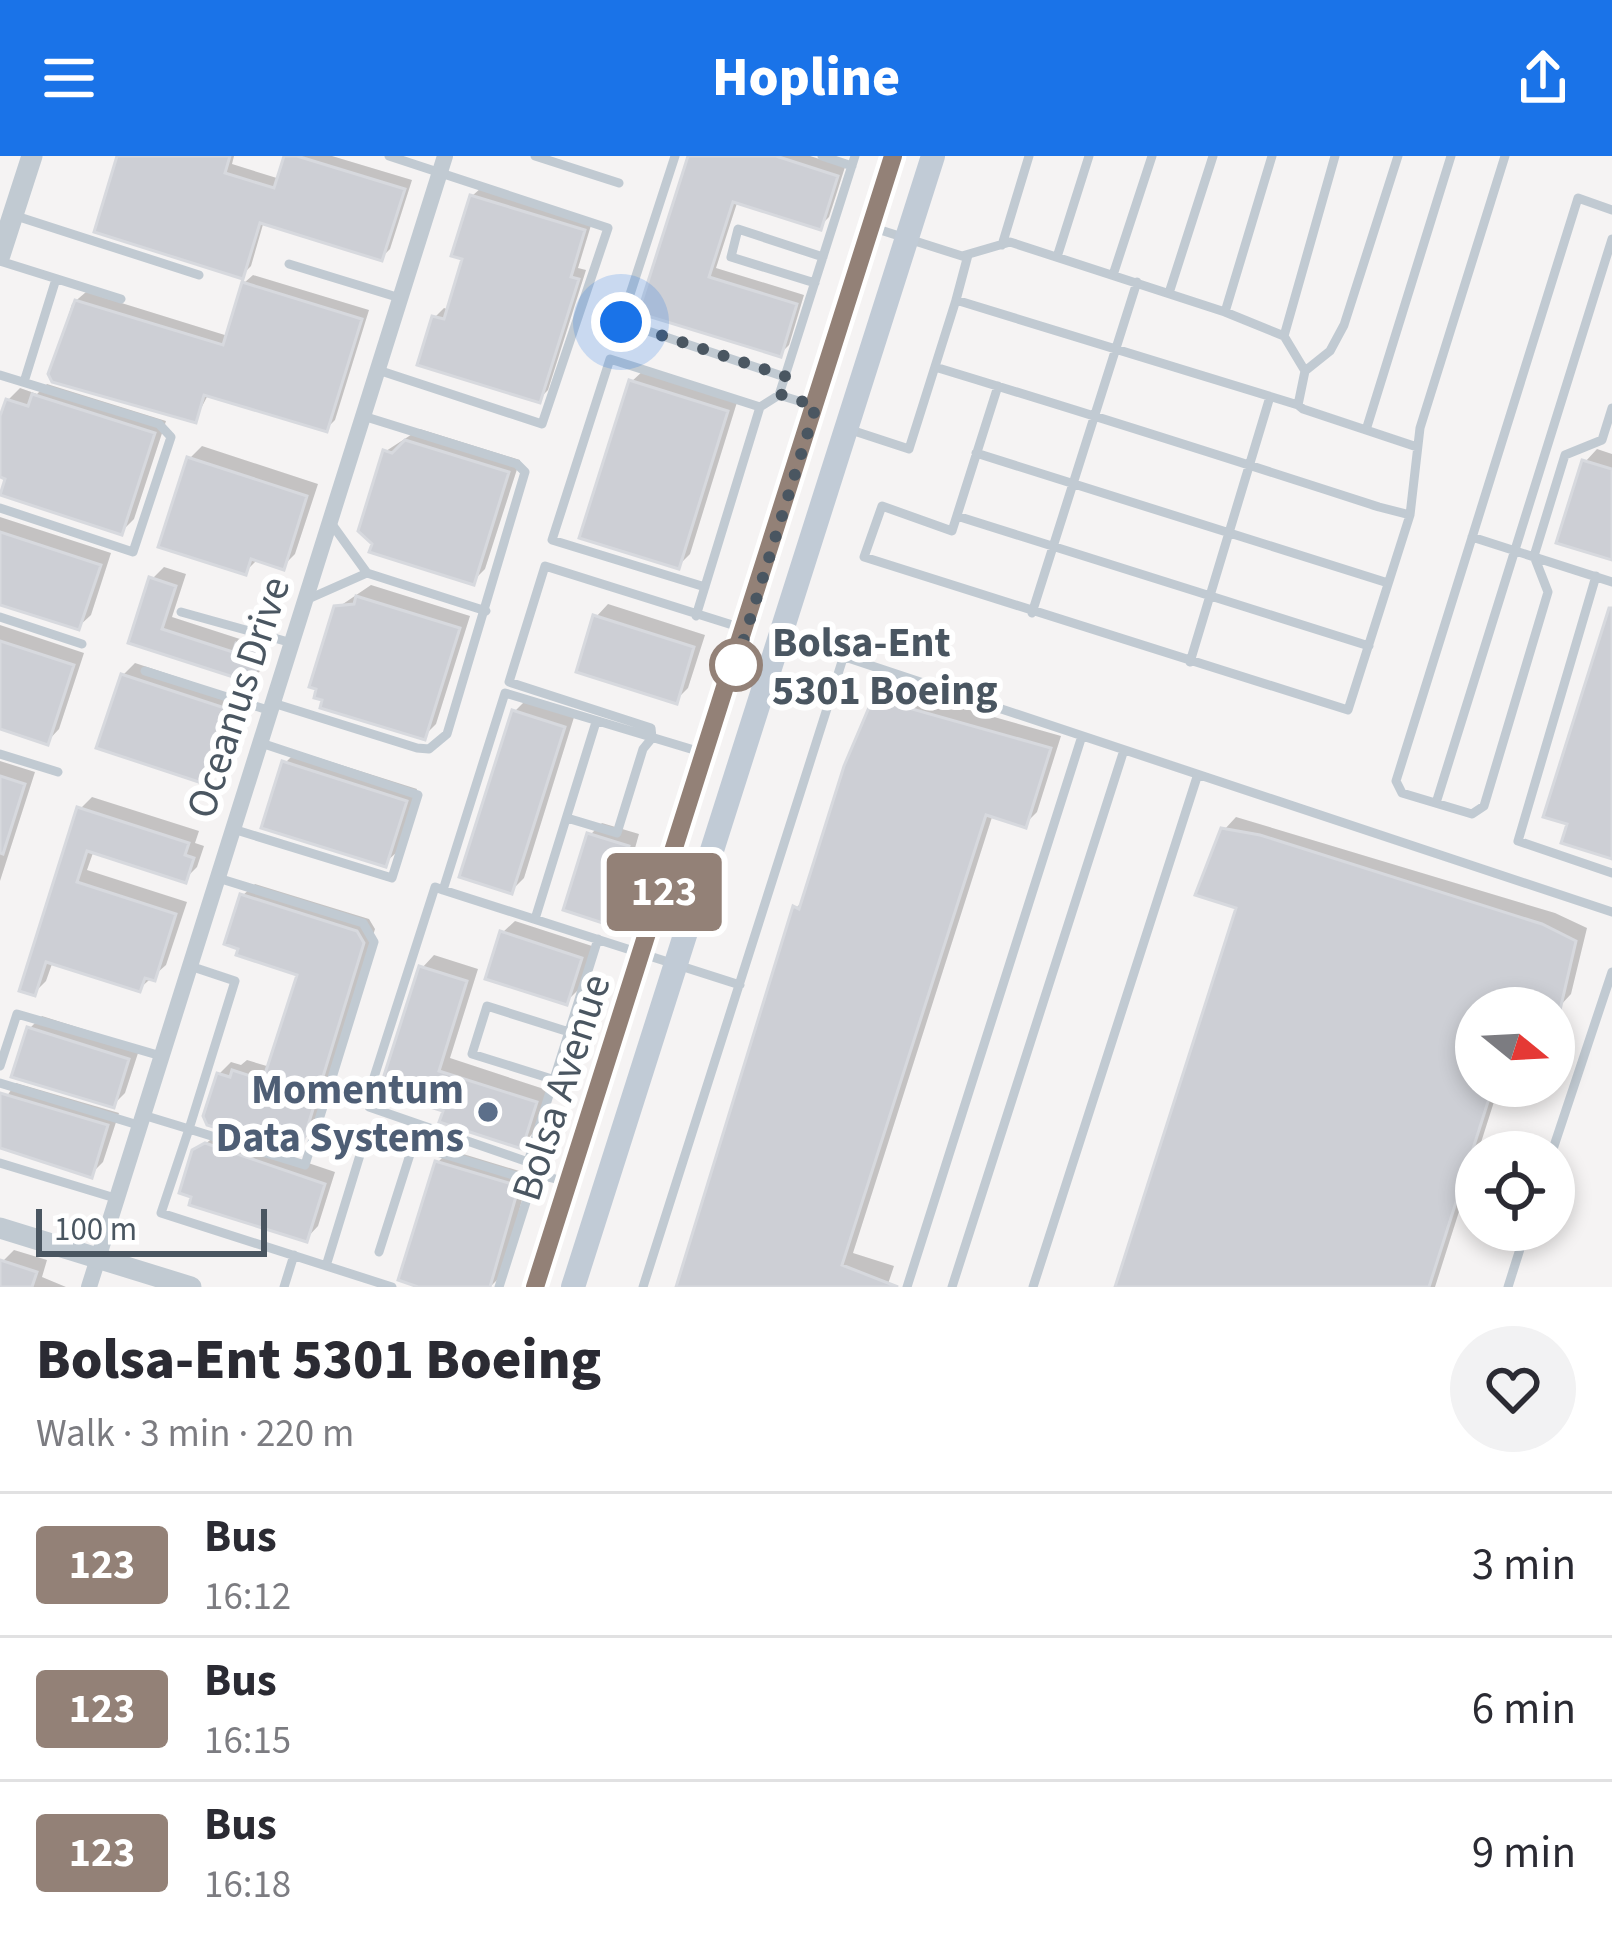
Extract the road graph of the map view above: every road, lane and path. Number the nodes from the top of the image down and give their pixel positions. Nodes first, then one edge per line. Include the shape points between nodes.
1 (32, 156) edge
2 (389, 156) edge
3 (535, 156) edge
4 (675, 156) edge
5 (822, 156) edge
6 (893, 156) edge
7 (933, 156) edge
8 (1029, 156) edge
9 (1089, 156) edge
10 (1151, 156) edge
11 (1213, 156) edge
12 (1272, 156) edge
13 (1335, 156) edge
14 (1398, 156) edge
15 (1451, 156) edge
16 (1505, 156) edge
17 (854, 161) edge
18 (443, 163) edge
19 (619, 183) dead end
20 (1612, 210) edge
21 (13, 215) junction
22 (871, 226) junction
23 (907, 238) junction
24 (1612, 239) edge
25 (1002, 244) junction
26 (968, 255) junction
27 (823, 257) junction
28 (1057, 257) junction
29 (0, 258) edge
30 (289, 264) dead end
31 (1113, 274) junction
32 (199, 275) dead end
33 (56, 279) junction
34 (1137, 282) junction
35 (814, 283) junction
36 (1169, 293) junction
37 (400, 298) junction
38 (121, 299) dead end
39 (956, 300) junction
40 (1225, 312) junction
41 (1284, 336) junction
42 (1113, 352) junction
43 (935, 367) junction
44 (378, 370) junction
45 (1305, 371) junction
46 (0, 375) edge
47 (785, 376) junction
48 (24, 382) junction
49 (998, 386) junction
50 (779, 394) junction
51 (1269, 400) junction
52 (1298, 405) junction
53 (816, 406) junction
54 (760, 407) junction
55 (1612, 408) edge
56 (363, 416) junction
57 (1094, 416) junction
58 (846, 429) junction
59 (1366, 430) junction
60 (1417, 447) junction
61 (976, 453) junction
62 (1248, 466) junction
63 (1072, 482) junction
64 (0, 508) edge
65 (1410, 515) junction
66 (957, 516) junction
67 (331, 522) junction
68 (1227, 532) junction
69 (1472, 537) junction
70 (1052, 548) junction
71 (1514, 550) junction
72 (1534, 556) junction
73 (367, 573) junction
74 (1596, 577) junction
75 (1612, 582) edge
76 (1388, 584) junction
77 (705, 587) junction
78 (1210, 596) junction
79 (305, 601) junction
80 (486, 611) junction
81 (182, 612) dead end
82 (1032, 613) junction
83 (696, 616) junction
84 (0, 617) edge
85 (747, 629) junction
86 (779, 636) junction
87 (292, 643) junction
88 (82, 644) dead end
89 (1369, 646) junction
90 (845, 652) junction
91 (1190, 662) junction
92 (145, 671) dead end
93 (272, 707) junction
94 (596, 722) junction
95 (652, 738) junction
96 (1081, 739) junction
97 (260, 743) junction
98 (1123, 752) junction
99 (0, 754) edge
100 (708, 754) junction
101 (58, 772) dead end
102 (1197, 777) junction
103 (1436, 803) junction
104 (567, 818) junction
105 (233, 829) junction
106 (1612, 873) edge
107 (218, 878) junction
108 (443, 890) junction
109 (1612, 911) edge
110 (535, 919) junction
111 (598, 940) junction
112 (644, 954) junction
113 (676, 964) junction
114 (190, 966) junction
115 (1612, 972) edge
116 (740, 986) junction
117 (569, 1032) junction
118 (162, 1057) junction
119 (0, 1066) edge
120 (555, 1080) junction
121 (0, 1083) edge
122 (142, 1120) junction
123 (189, 1129) junction
124 (1559, 1131) edge
125 (413, 1145) junction
126 (528, 1162) junction
127 (0, 1163) edge
128 (536, 1174) junction
129 (569, 1183) junction
130 (118, 1198) junction
131 (0, 1228) edge
132 (1519, 1251) edge
133 (379, 1252) dead end
134 (294, 1255) junction
135 (98, 1259) junction
136 (326, 1266) junction
137 (89, 1287) edge
138 (191, 1287) edge
139 (284, 1287) edge
140 (392, 1287) edge
141 (499, 1287) edge
142 (536, 1287) edge
143 (574, 1287) edge
144 (644, 1287) edge
145 (907, 1287) edge
146 (952, 1287) edge
147 (1033, 1287) edge
148 (1508, 1287) edge

1 - 21 street
2 - 18 lane
3 - 19 lane
4 - 47 lane via 621,322
5 - 17 lane
6 - 22 main road, Bolsa Avenue
7 - 23 main road, Bolsa Avenue
8 - 25 lane
9 - 28 lane
10 - 31 lane
11 - 36 lane
12 - 40 lane
13 - 41 lane
14 - 45 lane via 1344,325 1330,351
15 - 59 lane
16 - 60 lane
17 - 27 lane
18 - 37 street, Oceanus Drive
18 - 44 lane via 608,228 542,424
20 - 69 lane via 1578,198
21 - 29 street
21 - 32 lane
22 - 23 lane
22 - 53 main road, Bolsa Avenue
23 - 26 lane
23 - 58 main road, Bolsa Avenue
24 - 71 lane
25 - 26 lane
25 - 28 lane
26 - 39 lane
27 - 35 lane
27 - 35 lane via 738,229 731,257
28 - 31 lane
29 - 33 lane
30 - 37 lane
31 - 34 lane
33 - 38 lane
33 - 48 lane
34 - 36 lane
34 - 42 lane
35 - 47 lane
36 - 40 lane
37 - 44 street, Oceanus Drive
39 - 42 lane
39 - 43 lane
40 - 41 lane
41 - 45 lane
42 - 51 lane
42 - 57 lane
43 - 49 lane
43 - 58 lane via 909,449
44 - 56 street, Oceanus Drive
45 - 52 lane
46 - 48 lane
47 - 50 lane
48 - 64 lane via 159,424 172,437 133,552
49 - 57 lane
49 - 61 lane
50 - 53 lane
50 - 54 lane
51 - 52 lane
51 - 62 lane
52 - 59 lane
53 - 85 main road, Bolsa Avenue
54 - 77 lane
54 - 77 lane via 610,359 552,540
55 - 72 lane via 1602,440 1565,455
56 - 67 street, Oceanus Drive
56 - 80 lane via 525,472
57 - 62 lane
57 - 63 lane
58 - 86 main road, Bolsa Avenue
59 - 60 lane
60 - 65 lane
61 - 63 lane
61 - 66 lane
62 - 65 lane
62 - 68 lane
63 - 68 lane
63 - 70 lane
65 - 76 lane
66 - 70 lane
66 - 82 lane via 949,532 882,506 864,557
67 - 73 lane
67 - 79 street, Oceanus Drive
68 - 76 lane
68 - 78 lane
69 - 71 lane
69 - 103 lane via 1396,781 1402,793
70 - 78 lane
70 - 82 lane
71 - 72 lane
71 - 103 lane
72 - 74 lane
72 - 103 lane via 1548,592 1484,806 1472,814
73 - 79 lane
73 - 80 lane
74 - 75 lane
74 - 106 lane via 1518,841
76 - 89 lane
77 - 83 lane
78 - 89 lane
78 - 91 lane
79 - 87 street, Oceanus Drive
80 - 93 lane via 447,734 429,749
81 - 87 lane
82 - 91 lane
83 - 85 lane
83 - 95 lane via 544,566 509,682 651,728
84 - 88 lane
85 - 86 main road
85 - 100 main road, Bolsa Avenue
86 - 90 lane
86 - 113 main road, Bolsa Avenue
87 - 93 street, Oceanus Drive
89 - 91 lane via 1346,712
90 - 96 lane
90 - 116 lane
92 - 93 lane
93 - 97 street, Oceanus Drive
94 - 95 lane
94 - 104 lane
94 - 108 lane via 506,693
95 - 100 lane
95 - 104 lane via 617,833
96 - 98 lane
96 - 145 lane
97 - 105 street, Oceanus Drive
97 - 105 lane via 418,795 412,816 392,878
98 - 102 lane
98 - 146 lane
99 - 101 lane
100 - 112 main road, Bolsa Avenue
102 - 109 lane
102 - 147 lane
104 - 110 lane
105 - 107 street, Oceanus Drive
107 - 114 street, Oceanus Drive
107 - 123 lane via 364,922 374,942 305,1165
108 - 110 lane
108 - 126 lane via 435,887 369,1107
110 - 111 lane
111 - 112 lane
111 - 117 lane
112 - 113 lane
112 - 129 main road, Bolsa Avenue
113 - 116 lane
113 - 143 main road, Bolsa Avenue
114 - 118 street, Oceanus Drive
114 - 123 lane via 235,981
115 - 124 lane
116 - 144 lane
117 - 120 lane
117 - 120 lane via 487,1006 472,1054
118 - 119 lane via 17,1014
118 - 122 street, Oceanus Drive
120 - 126 lane
121 - 122 lane
122 - 123 lane
122 - 130 street, Oceanus Drive
123 - 134 lane via 161,1213
125 - 128 lane via 524,1178
125 - 133 lane
125 - 136 lane via 374,1133 364,1142
126 - 128 lane
127 - 130 lane
128 - 129 lane
128 - 141 lane
129 - 142 main road, Bolsa Avenue
130 - 135 street, Oceanus Drive
131 - 135 street
132 - 148 lane
134 - 136 lane
134 - 139 lane
135 - 137 street, Oceanus Drive
135 - 138 street
136 - 140 lane

